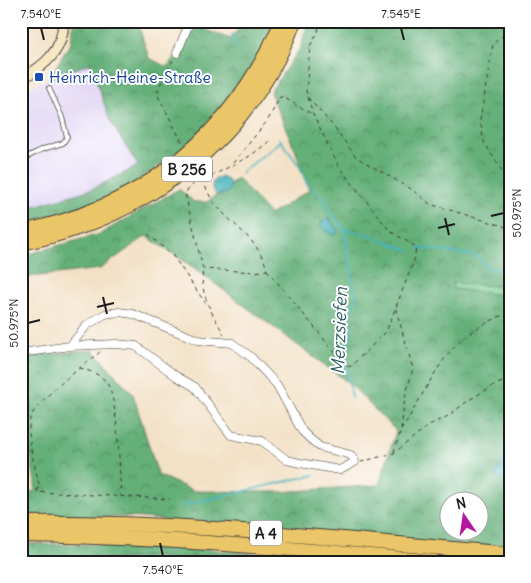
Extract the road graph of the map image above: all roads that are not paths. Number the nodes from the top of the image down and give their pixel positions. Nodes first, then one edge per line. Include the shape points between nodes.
1 (63, 21) edge
2 (190, 21) edge
3 (282, 21) edge
4 (294, 21) edge
5 (177, 53) road end
6 (21, 79) edge
7 (49, 88) dead end
8 (23, 157) edge
9 (21, 169) edge
10 (21, 187) edge
11 (25, 199) dead end
12 (21, 232) edge
13 (21, 243) edge
14 (70, 346) junction
15 (21, 353) edge
16 (21, 523) edge
17 (21, 535) edge
18 (510, 554) edge
19 (435, 562) edge

1 - 6 main road via 63,34 54,54 39,69
2 - 5 street
3 - 12 highway, B 256 via 266,55 239,98 191,151 148,184 100,210 52,226
4 - 13 highway, B 256 via 269,73 244,110 215,143 182,172 102,220 77,230
7 - 8 lane via 66,137 63,143
8 - 9 lane
10 - 11 lane
14 - 14 street via 136,346 196,387 231,435 262,441 288,460 300,464 340,470 355,462 351,455 320,447 302,431 277,385 251,357 231,343 198,340 133,314 119,312 105,314 87,325
14 - 15 street
16 - 18 highway, A 4 via 95,522 228,530
17 - 19 highway, A 4 via 245,544

